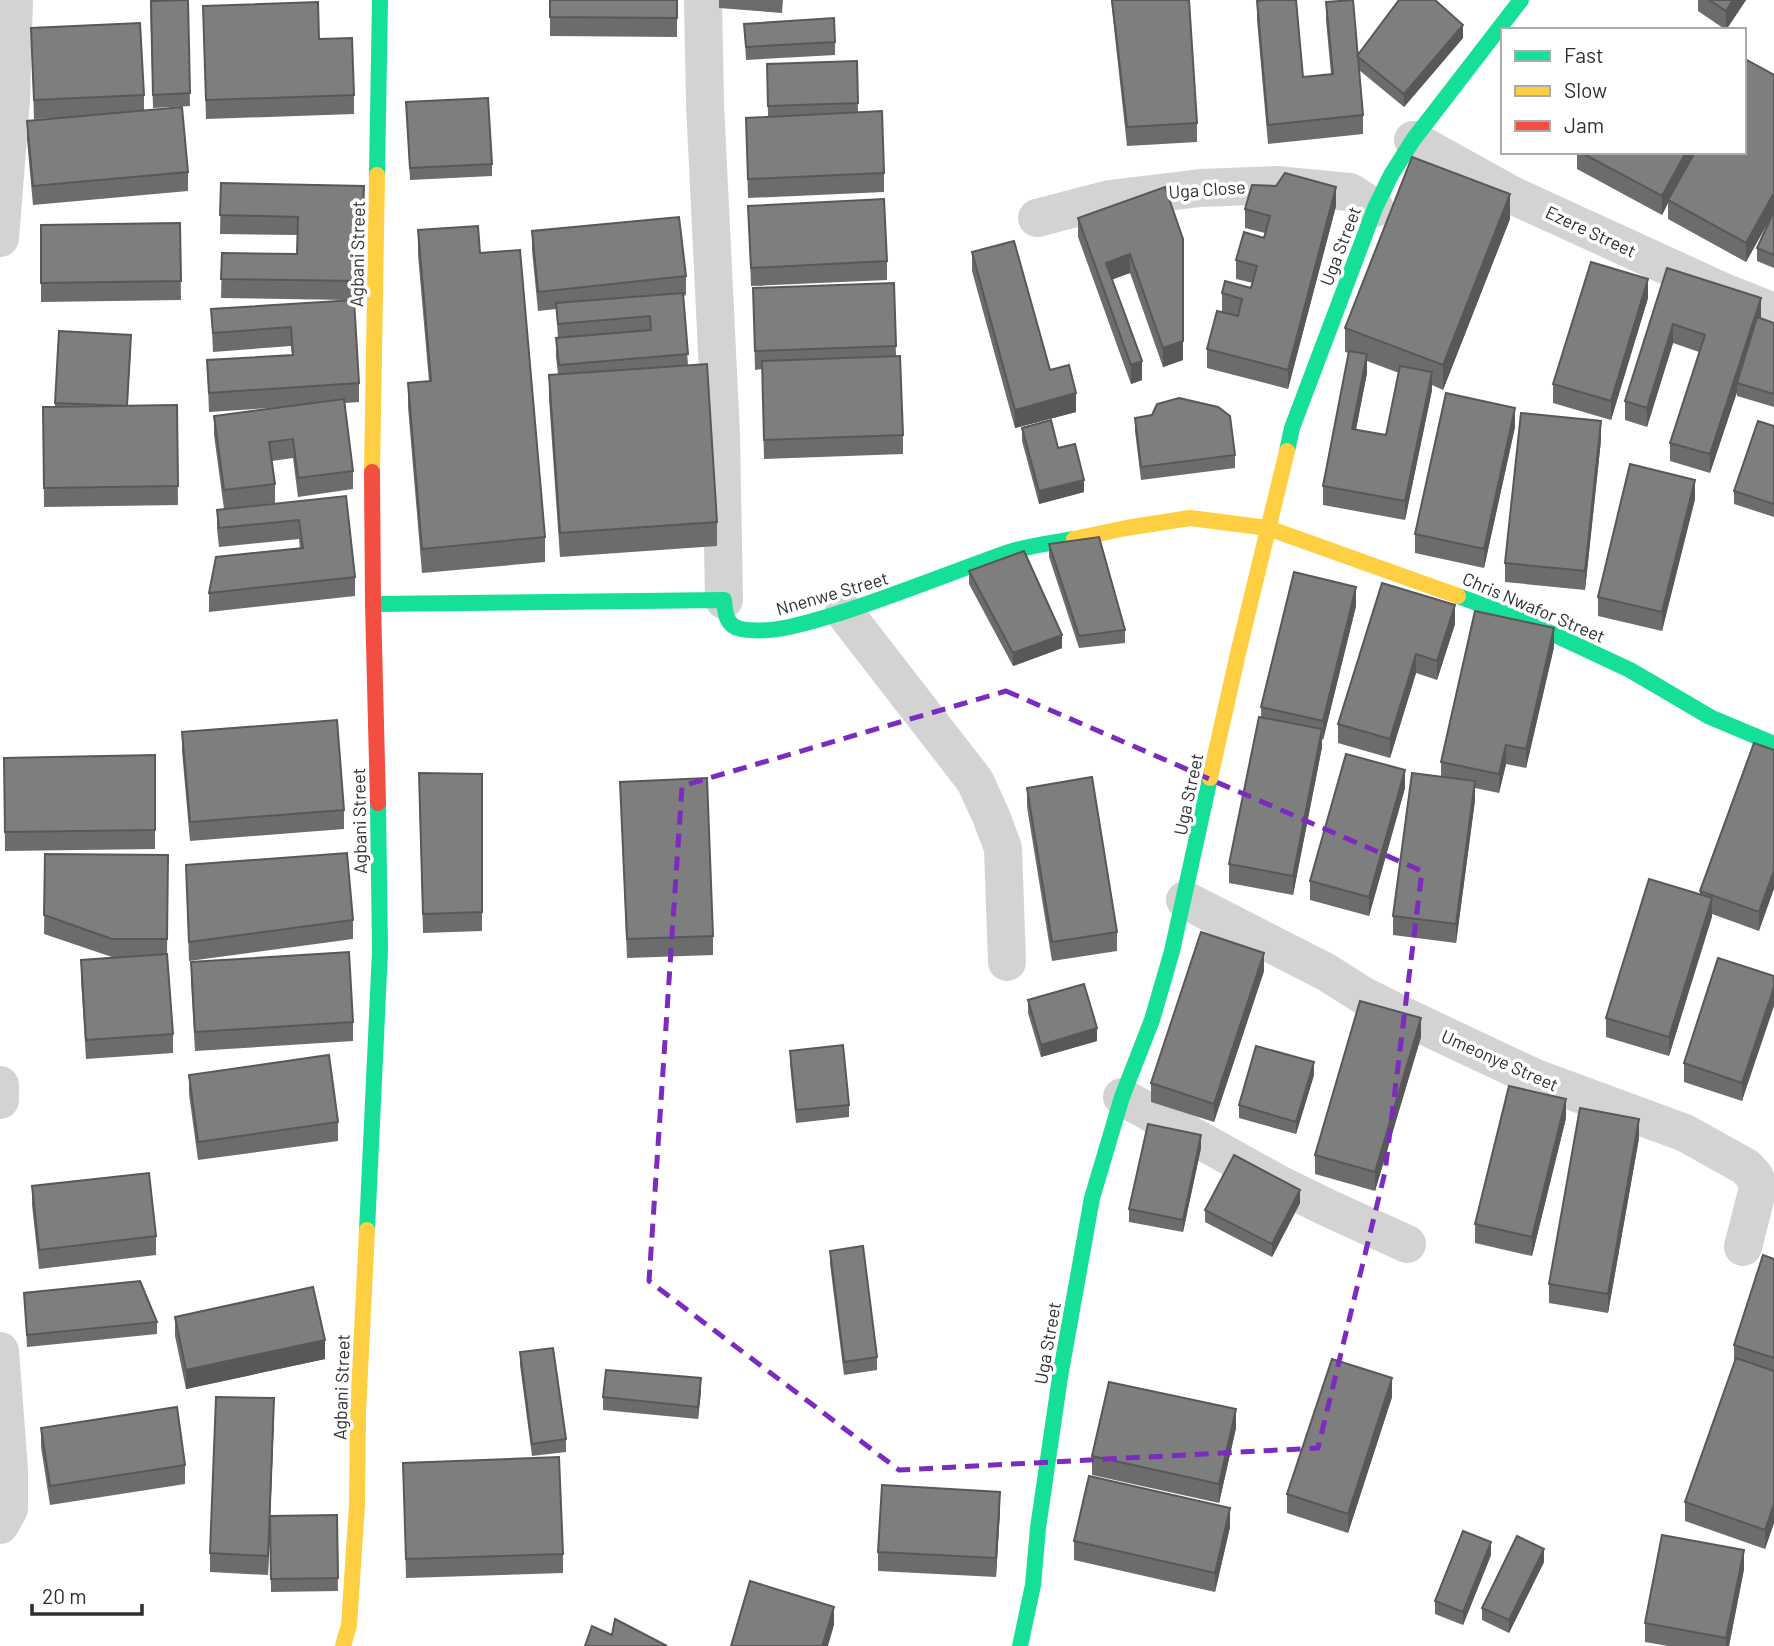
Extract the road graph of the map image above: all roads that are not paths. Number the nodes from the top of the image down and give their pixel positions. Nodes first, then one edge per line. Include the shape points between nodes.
1 (14, 0) edge
2 (380, 0) edge
3 (703, 0) edge
4 (1521, 0) edge
5 (1413, 140) junction
6 (1374, 208) junction
7 (1037, 218) dead end
8 (0, 238) edge
9 (1774, 312) edge
10 (1268, 528) junction
11 (724, 600) junction
12 (373, 604) junction
13 (844, 612) junction
14 (1774, 744) edge
15 (1185, 900) junction
16 (1007, 962) dead end
17 (0, 1085) edge
18 (1122, 1097) junction
19 (0, 1100) edge
20 (1407, 1244) dead end
21 (1743, 1247) dead end
22 (0, 1351) edge
23 (0, 1525) edge
24 (344, 1644) edge
25 (1020, 1646) edge

1 - 8 street
2 - 12 street, Agbani Street
3 - 11 street
4 - 5 street, Uga Street
5 - 6 street, Uga Street
5 - 9 street, Ezere Street via 1514,196
6 - 7 street, Uga Close via 1350,192 1276,185 1110,199
6 - 10 street, Uga Street via 1292,428
10 - 13 street, Nnenwe Street via 1190,518 1126,528 1009,552
10 - 14 street, Chris Nwafor Street via 1523,620 1630,670 1710,718
10 - 15 street, Uga Street
11 - 12 street
11 - 13 street, Nnenwe Street via 730,624 740,629 773,630
12 - 24 street, Agbani Street via 380,951 357,1505
13 - 16 street via 975,781 992,816 1003,848
15 - 18 street, Uga Street via 1152,1020
15 - 21 street, Umeonye Street via 1424,1026 1533,1077 1685,1133 1746,1167 1758,1188
17 - 19 street
18 - 20 street via 1279,1184
18 - 25 street, Uga Street via 1092,1198
22 - 23 street via 9,1470 9,1509

